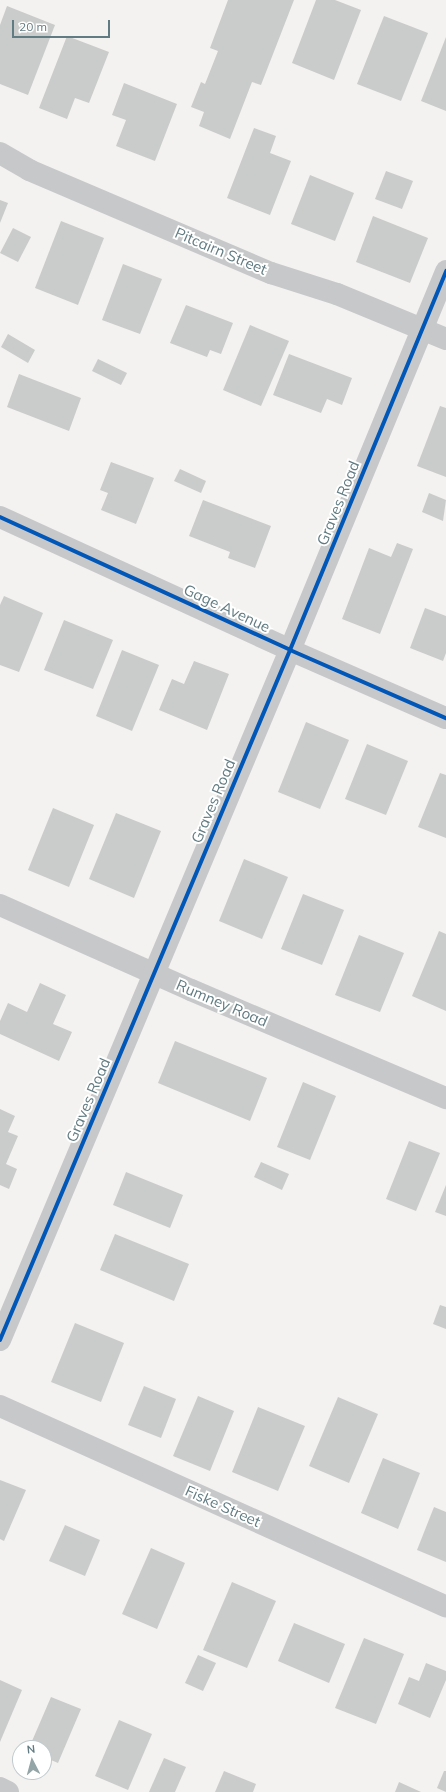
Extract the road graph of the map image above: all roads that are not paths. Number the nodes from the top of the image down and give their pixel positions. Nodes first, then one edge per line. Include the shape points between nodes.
1 (0, 153) edge
2 (446, 271) edge
3 (421, 329) junction
4 (446, 339) edge
5 (0, 517) edge
6 (290, 650) junction
7 (446, 718) edge
8 (0, 905) edge
9 (154, 973) junction
10 (446, 1098) edge
11 (0, 1340) edge
12 (0, 1406) edge
13 (446, 1606) edge
14 (0, 1788) edge
15 (8, 1792) edge

1 - 3 street, Pitcairn Street via 29,170 271,273 337,294
2 - 3 street, Graves Road
3 - 4 street, Pitcairn Street
3 - 6 street, Graves Road
5 - 6 street, Gage Avenue
6 - 7 street, Gage Avenue
6 - 9 street, Graves Road
8 - 9 street, Rumney Road
9 - 10 street, Rumney Road
9 - 11 street, Graves Road
12 - 13 street, Fiske Street
14 - 15 street

